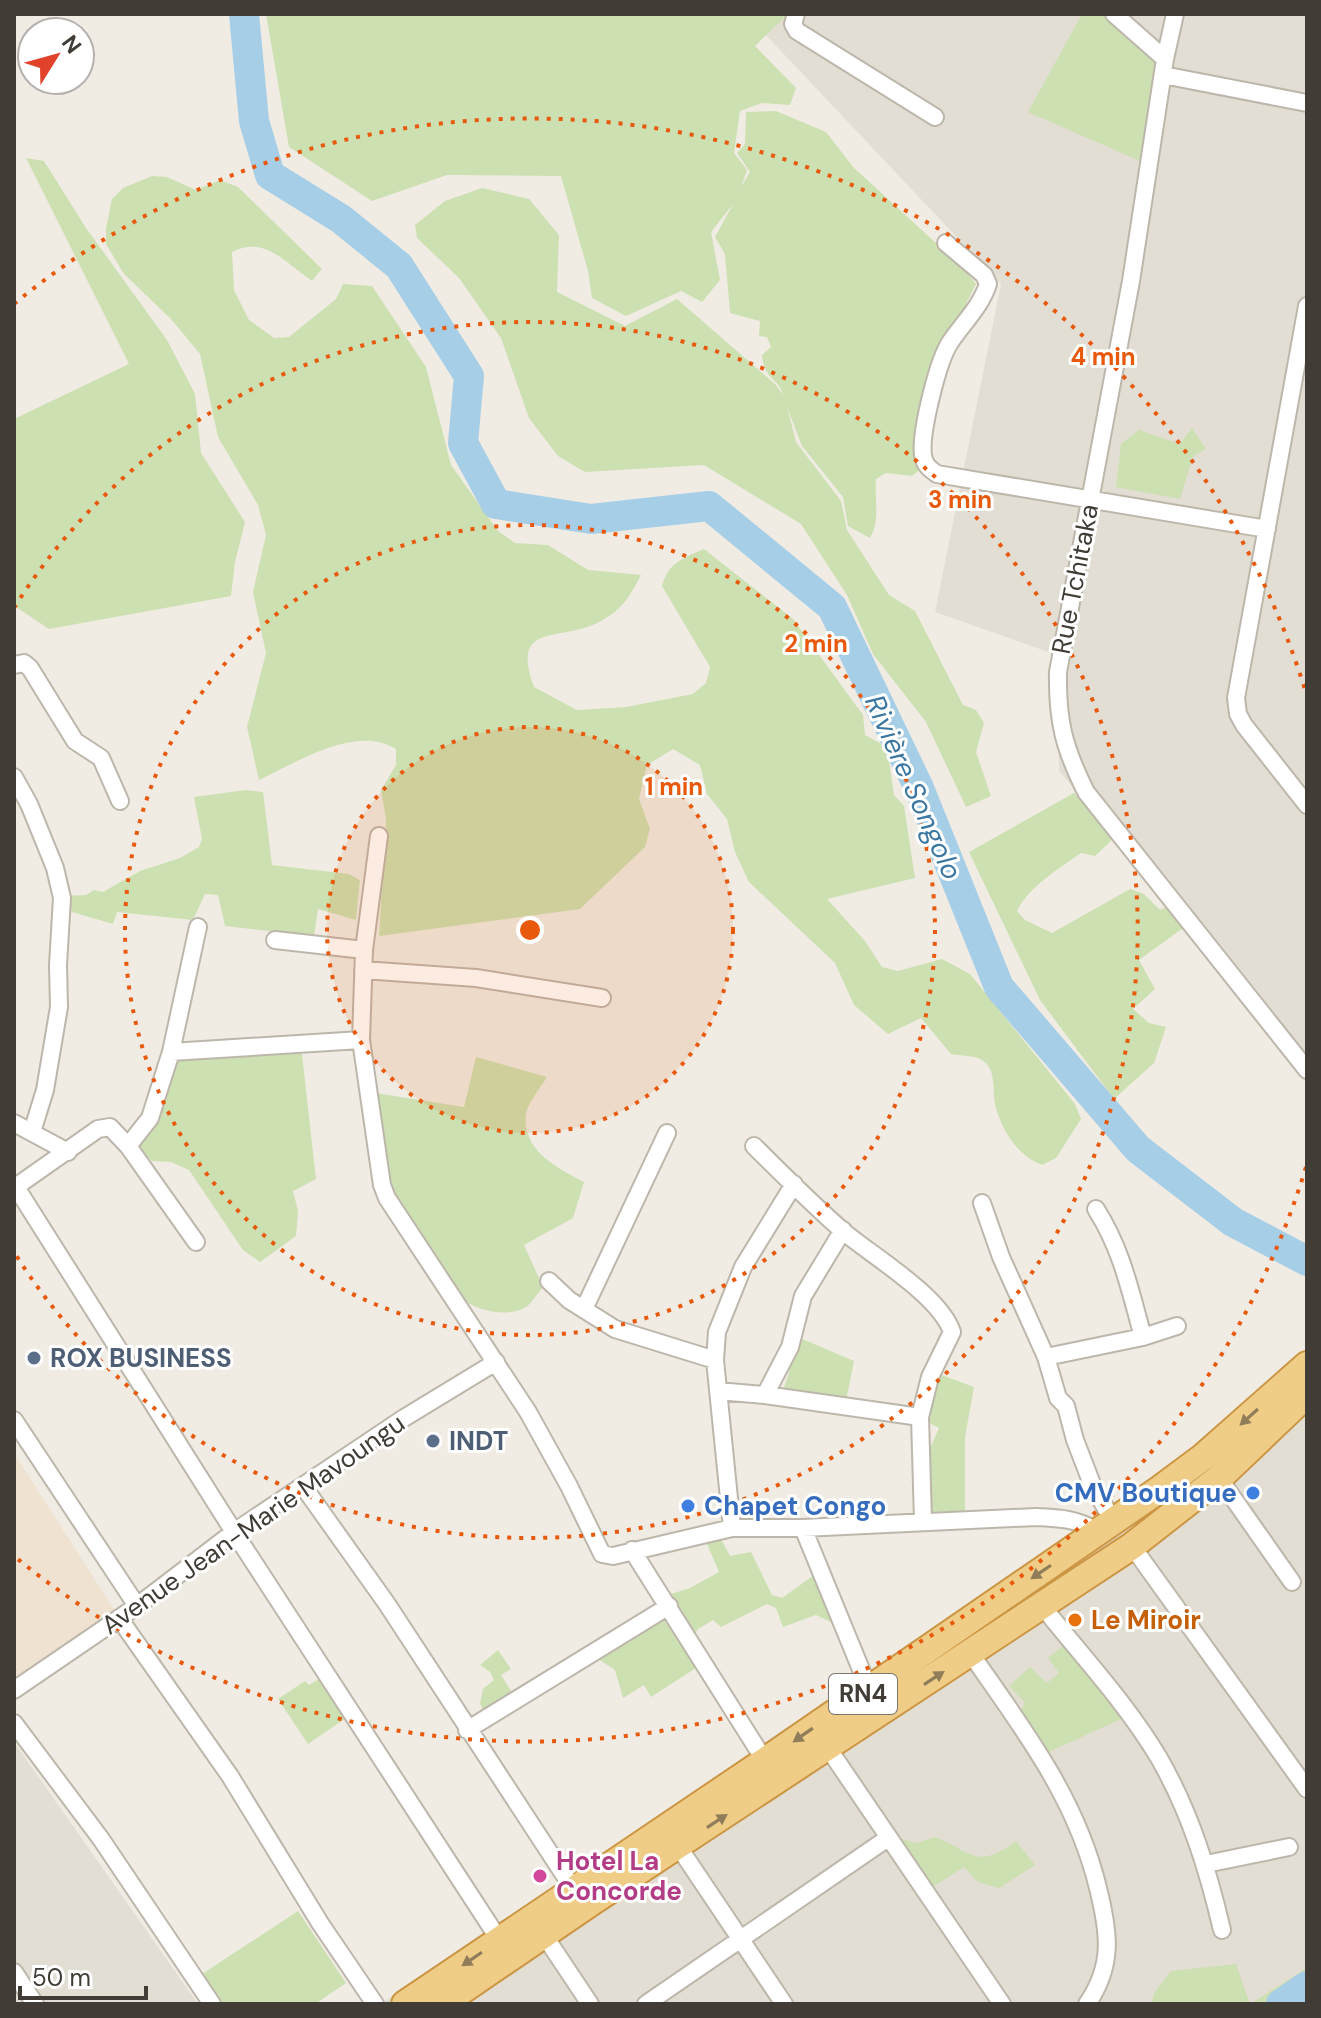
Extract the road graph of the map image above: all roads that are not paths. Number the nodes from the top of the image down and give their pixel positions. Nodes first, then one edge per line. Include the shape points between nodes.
1 (796, 14) edge
2 (1114, 14) edge
3 (1175, 14) edge
4 (1164, 67) junction
5 (1307, 103) edge
6 (935, 117) dead end
7 (946, 243) dead end
8 (1307, 306) edge
9 (1090, 501) junction
10 (1267, 529) junction
11 (14, 665) edge
12 (14, 777) edge
13 (120, 801) dead end
14 (1307, 805) edge
15 (379, 836) dead end
16 (198, 927) dead end
17 (275, 940) dead end
18 (364, 950) junction
19 (363, 970) junction
20 (602, 998) dead end
21 (361, 1040) junction
22 (171, 1052) junction
23 (1307, 1070) edge
24 (14, 1123) edge
25 (32, 1132) junction
26 (667, 1133) dead end
27 (128, 1146) junction
28 (754, 1146) dead end
29 (68, 1152) junction
30 (794, 1184) junction
31 (15, 1188) edge
32 (982, 1203) dead end
33 (1096, 1209) dead end
34 (843, 1230) junction
35 (196, 1242) dead end
36 (549, 1281) dead end
37 (584, 1309) junction
38 (1177, 1326) dead end
39 (1143, 1337) junction
40 (1046, 1357) junction
41 (715, 1360) junction
42 (496, 1362) junction
43 (1307, 1365) edge
44 (718, 1391) junction
45 (1307, 1394) edge
46 (765, 1395) junction
47 (920, 1417) junction
48 (14, 1420) edge
49 (1219, 1478) junction
50 (303, 1486) junction
51 (923, 1521) junction
52 (1106, 1526) junction
53 (732, 1528) junction
54 (803, 1528) junction
55 (234, 1532) junction
56 (1132, 1546) junction
57 (632, 1550) junction
58 (1292, 1582) dead end
59 (137, 1606) junction
60 (669, 1606) junction
61 (1043, 1607) junction
62 (119, 1618) junction
63 (971, 1654) junction
64 (869, 1689) junction
65 (14, 1690) edge
66 (14, 1723) edge
67 (467, 1730) junction
68 (828, 1748) junction
69 (765, 1761) junction
70 (1307, 1789) edge
71 (888, 1838) junction
72 (678, 1846) junction
73 (1289, 1847) dead end
74 (1206, 1864) junction
75 (574, 1890) junction
76 (1222, 1930) dead end
77 (544, 1935) junction
78 (742, 1939) junction
79 (500, 1941) junction
80 (14, 1972) edge
81 (35, 2004) edge
82 (212, 2004) edge
83 (375, 2004) edge
84 (405, 2004) edge
85 (442, 2004) edge
86 (590, 2004) edge
87 (646, 2004) edge
88 (784, 2004) edge
89 (1002, 2004) edge
90 (1087, 2004) edge

1 - 6 street via 797,31
2 - 4 street
3 - 4 street, Rue Tchitaka
4 - 5 street
4 - 9 street, Rue Tchitaka
7 - 9 street via 988,284 940,363 926,425 927,467 937,474
8 - 10 street
9 - 10 street
9 - 23 street, Rue Tchitaka via 1058,672 1057,705 1068,754 1086,792
10 - 14 street via 1237,681 1238,714
11 - 13 street via 30,668 75,741 101,758
12 - 25 street via 55,868 62,898 59,1007
15 - 18 street
16 - 22 street
17 - 18 street
18 - 19 street
19 - 20 street via 476,978
19 - 21 street
21 - 22 street
21 - 42 street via 387,1198
22 - 27 street via 150,1118
24 - 25 street
25 - 29 street
26 - 37 street
27 - 29 street via 110,1127 103,1127
27 - 35 street
28 - 30 street
29 - 31 street
30 - 34 street
30 - 41 street via 738,1278 717,1332
31 - 55 street
32 - 40 street
33 - 39 street via 1121,1256
34 - 46 street via 803,1296 790,1347
34 - 47 street via 947,1318 952,1332 930,1377
36 - 37 street
37 - 41 street via 615,1329
38 - 39 street
39 - 40 street
40 - 52 street
41 - 44 street
42 - 50 street, Avenue Jean-Marie Mavoungu
42 - 57 street via 563,1473 602,1554
43 -> 52 highway, RN4 via 1203,1457
44 - 46 street
44 - 53 street
45 - 49 highway, RN4
46 - 47 street
47 - 51 street
48 - 59 street
49 - 56 highway, RN4
49 - 58 street
50 - 55 street, Avenue Jean-Marie Mavoungu
50 - 67 street
51 - 52 street via 1069,1518
51 - 54 street
52 -> 64 highway, RN4
53 - 54 street
53 - 57 street
54 - 64 street
55 - 59 street, Avenue Jean-Marie Mavoungu
55 - 79 street
56 - 61 highway, RN4
56 - 70 street
57 - 60 street
59 - 62 street, Avenue Jean-Marie Mavoungu
60 - 67 street
60 - 69 street
61 - 63 highway, RN4
61 - 74 street via 1159,1758
62 - 65 street, Avenue Jean-Marie Mavoungu
62 - 83 street via 230,1776
68 -> 63 highway, RN4
63 - 90 street via 1049,1767 1073,1811 1092,1864 1108,1928 1107,1962
64 -> 69 highway, RN4
66 - 82 street via 101,1839
67 - 75 street
68 - 71 street
72 -> 68 highway, RN4
69 - 75 highway, RN4
71 - 78 street
71 - 89 street
72 - 77 highway, RN4
72 - 78 street
73 - 74 street
74 - 76 street
75 - 79 highway, RN4
77 - 85 highway, RN4
77 - 86 street
78 - 87 street
78 - 88 street
79 -> 84 highway, RN4
80 - 81 street

